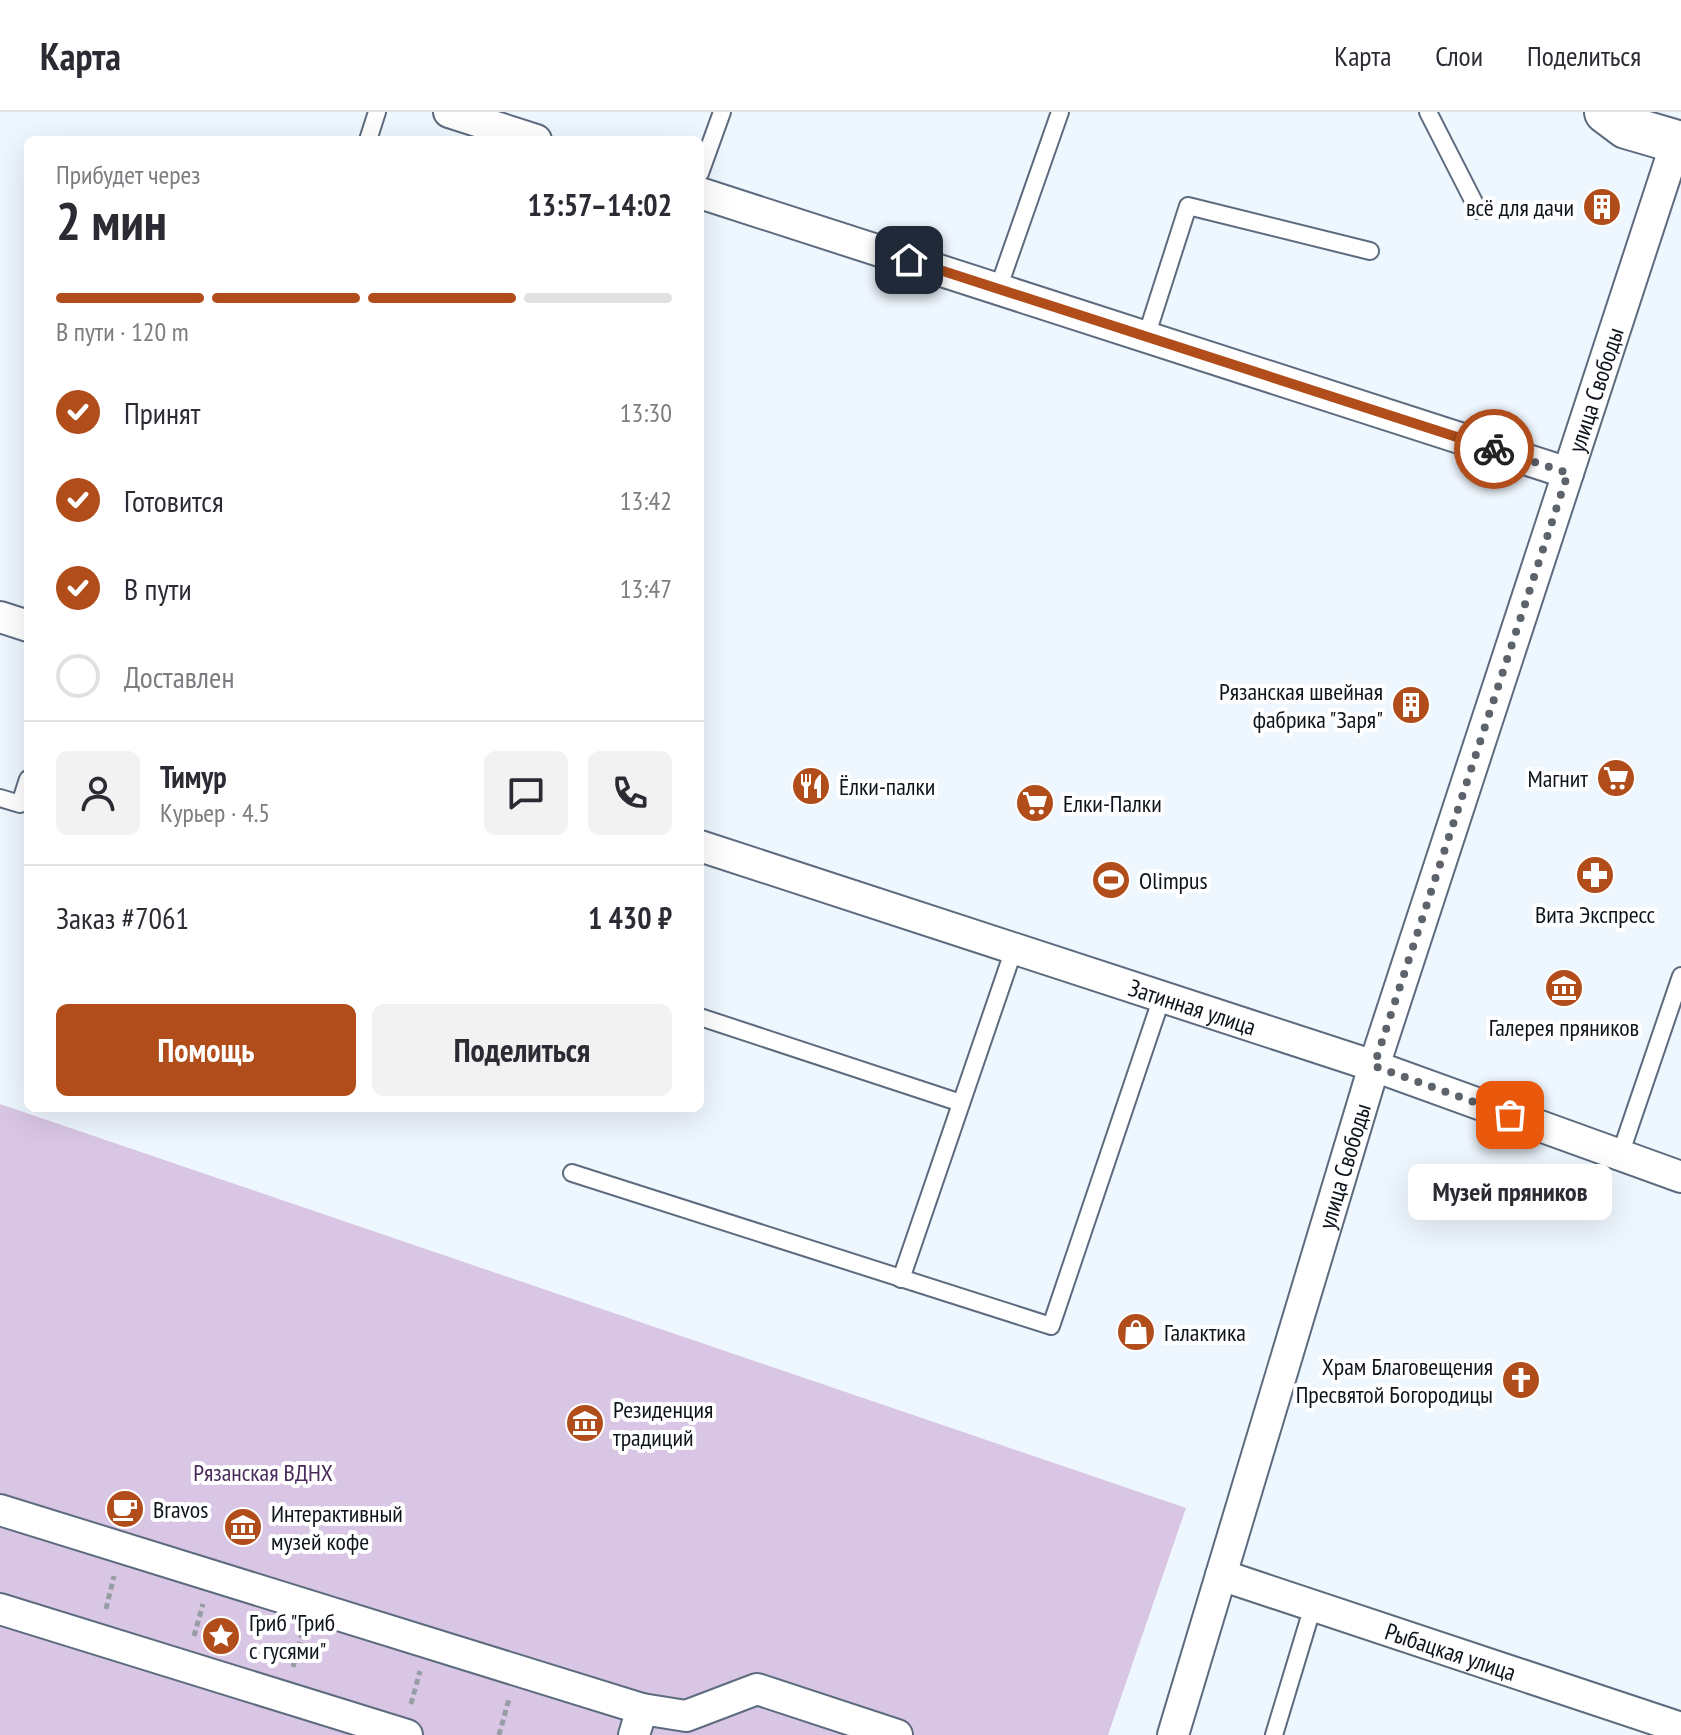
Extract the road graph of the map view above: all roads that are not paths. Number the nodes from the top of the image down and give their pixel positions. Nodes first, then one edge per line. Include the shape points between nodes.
1 (377, 112) edge
2 (449, 112) edge
3 (722, 112) edge
4 (1060, 112) edge
5 (1428, 112) edge
6 (1606, 112) edge
7 (369, 136) edge
8 (524, 136) edge
9 (1679, 143) edge
10 (704, 162) edge
11 (704, 194) edge
12 (1478, 210) dead end
13 (1370, 251) dead end
14 (998, 289) junction
15 (1146, 337) junction
16 (1568, 473) junction
17 (0, 617) edge
18 (24, 625) edge
19 (24, 792) edge
20 (0, 798) edge
21 (704, 847) edge
22 (1014, 949) junction
23 (1681, 976) edge
24 (1162, 997) junction
25 (704, 1018) edge
26 (1374, 1066) junction
27 (961, 1103) junction
28 (1620, 1155) junction
29 (572, 1173) dead end
30 (1681, 1177) edge
31 (901, 1279) junction
32 (0, 1510) edge
33 (1221, 1575) junction
34 (1313, 1606) junction
35 (0, 1609) edge
36 (638, 1722) edge
37 (1681, 1728) edge
38 (405, 1734) edge
39 (897, 1735) edge
40 (1173, 1735) edge
41 (1274, 1735) edge

1 - 7 lane
2 - 8 street
3 - 10 lane
4 - 14 lane
5 - 12 lane
6 - 9 main road via 1626,127
9 - 16 street, улица Свободы
11 - 14 street
13 - 15 lane via 1188,206
14 - 15 street
15 - 16 street
16 - 26 street, улица Свободы
17 - 18 street
19 - 20 lane via 20,804
21 - 22 street, Затинная улица
22 - 24 street, Затинная улица
22 - 27 lane
23 - 28 lane
24 - 26 street, Затинная улица
24 - 31 lane via 1051,1326
25 - 27 lane
26 - 28 street, Затинная улица
26 - 33 street, улица Свободы
27 - 31 lane
28 - 30 street, Затинная улица
29 - 31 lane
32 - 36 street via 428,1643
33 - 34 street, Рыбацкая улица
33 - 40 street, улица Свободы
34 - 37 street, Рыбацкая улица
34 - 41 lane
35 - 38 street
36 - 39 street via 686,1716 757,1689

